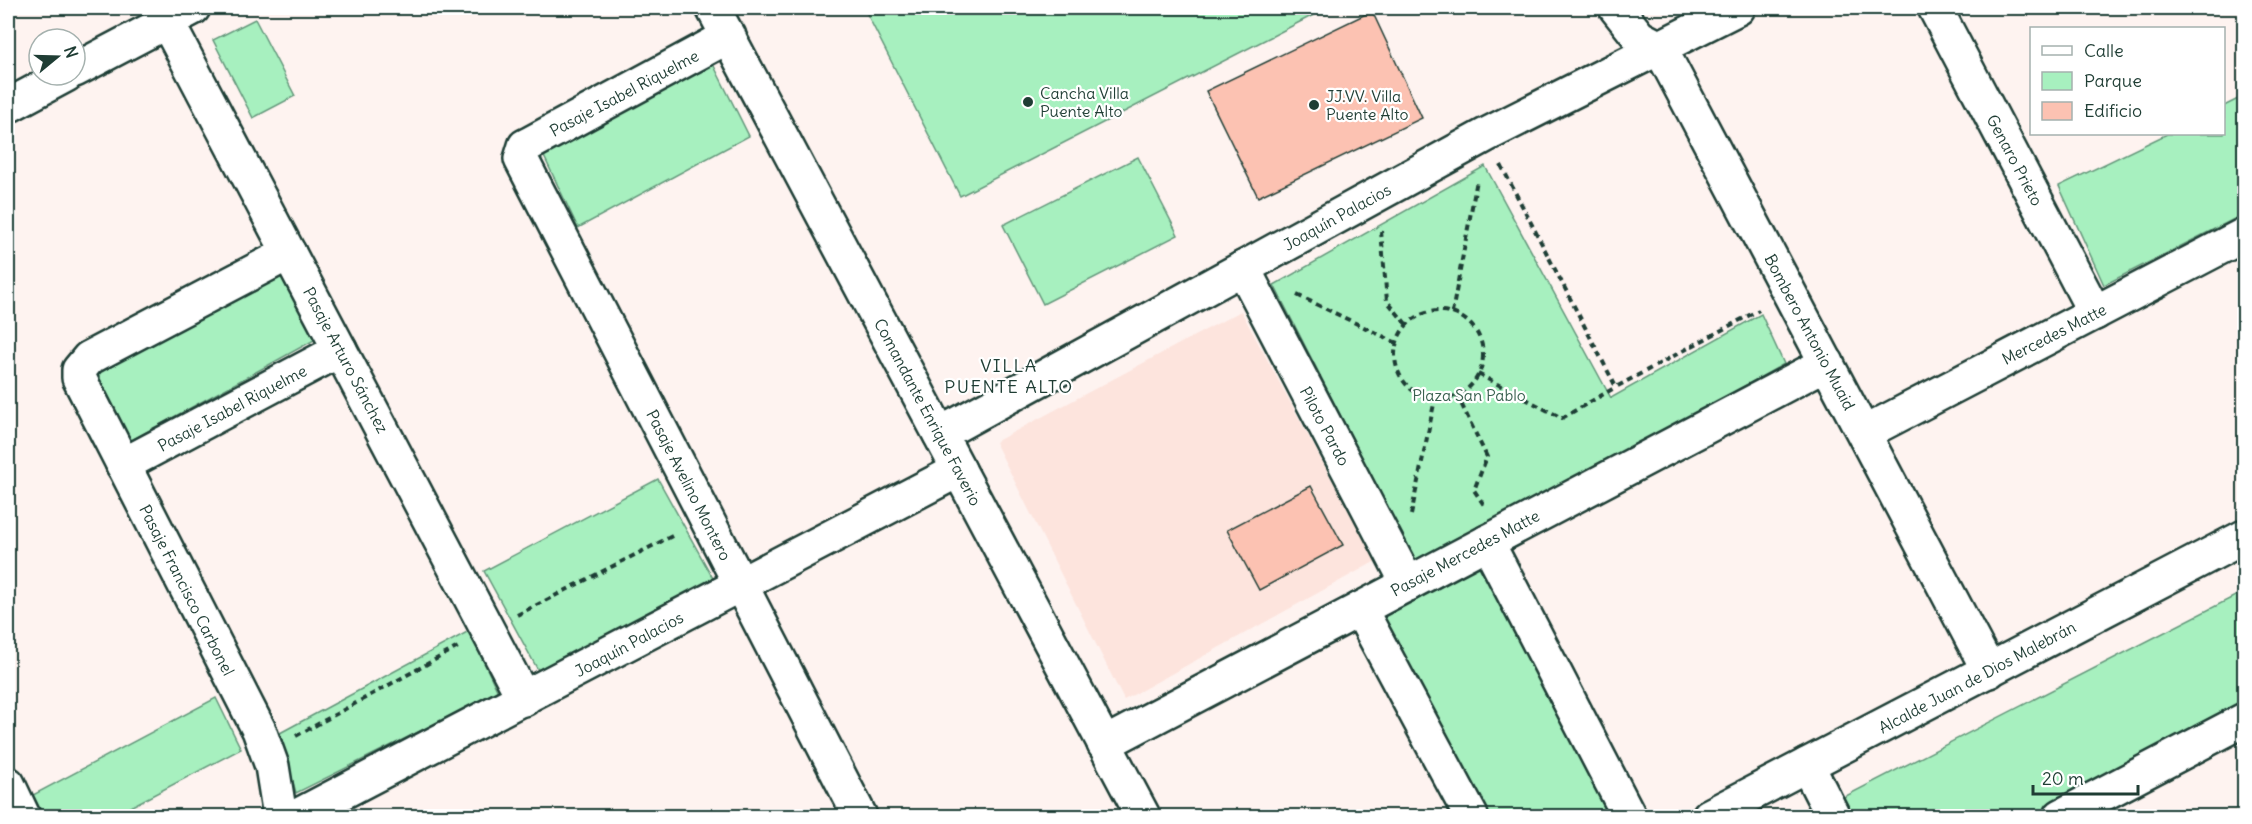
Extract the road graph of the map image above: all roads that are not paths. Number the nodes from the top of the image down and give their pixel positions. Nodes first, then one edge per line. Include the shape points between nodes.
1 (713, 8) edge
2 (1616, 8) edge
3 (1738, 8) edge
4 (1935, 8) edge
5 (180, 15) edge
6 (729, 36) junction
7 (1660, 48) junction
8 (87, 64) edge
9 (44, 87) edge
10 (8, 106) edge
11 (522, 152) joint
12 (2244, 235) edge
13 (289, 253) junction
14 (1243, 268) junction
15 (2095, 313) junction
16 (340, 350) junction
17 (1827, 363) junction
18 (1864, 433) junction
19 (940, 434) junction
20 (123, 465) junction
21 (959, 470) junction
22 (1494, 538) junction
23 (2243, 542) edge
24 (1404, 576) junction
25 (741, 586) junction
26 (1360, 609) junction
27 (1989, 671) junction
28 (524, 699) junction
29 (2244, 720) edge
30 (1104, 744) junction
31 (1806, 765) junction
32 (8, 784) edge
33 (23, 816) edge
34 (280, 816) edge
35 (297, 816) edge
36 (860, 816) edge
37 (1141, 816) edge
38 (1471, 816) edge
39 (1629, 816) edge
40 (1709, 816) edge
41 (1833, 816) edge
42 (2061, 816) edge

1 - 6 street, Comandante Enrique Faverio
2 - 7 street, Bombero Antonio Muaid via 1639,37
3 - 7 street, Joaquín Palacios
4 - 15 street, Genaro Prieto
5 - 8 street
5 - 13 street, Pasaje Arturo Sánchez
6 - 11 street, Pasaje Isabel Riquelme via 531,143
6 - 19 street, Comandante Enrique Faverio
7 - 14 street, Joaquín Palacios via 1486,135
7 - 17 street, Bombero Antonio Muaid
9 - 10 street
11 - 25 street, Pasaje Avelino Montero via 523,165
12 - 15 street, Mercedes Matte
13 - 16 street, Pasaje Arturo Sánchez
13 - 20 street, Pasaje Francisco Carbonel via 89,358 79,370 82,386
14 - 19 street, Joaquín Palacios
14 - 24 street, Piloto Pardo
15 - 18 street, Mercedes Matte
16 - 20 street, Pasaje Isabel Riquelme
16 - 28 street, Pasaje Arturo Sánchez
17 - 18 street, Bombero Antonio Muaid
17 - 22 street, Pasaje Mercedes Matte
18 - 27 street, Bombero Antonio Muaid
19 - 21 street, Comandante Enrique Faverio
20 - 34 street, Pasaje Francisco Carbonel via 268,752
21 - 25 street, Joaquín Palacios
21 - 30 street, Comandante Enrique Faverio
22 - 24 street, Pasaje Mercedes Matte
22 - 39 street
23 - 27 street, Alcalde Juan de Dios Malebrán
24 - 26 street, Pasaje Mercedes Matte
25 - 28 street, Joaquín Palacios
25 - 36 street, Pasaje Avelino Montero
26 - 30 street, Pasaje Mercedes Matte
26 - 38 street
27 - 31 street, Alcalde Juan de Dios Malebrán
28 - 35 street, Joaquín Palacios
29 - 42 street
30 - 37 street, Comandante Enrique Faverio
31 - 40 street, Alcalde Juan de Dios Malebrán
31 - 41 street
32 - 33 street

